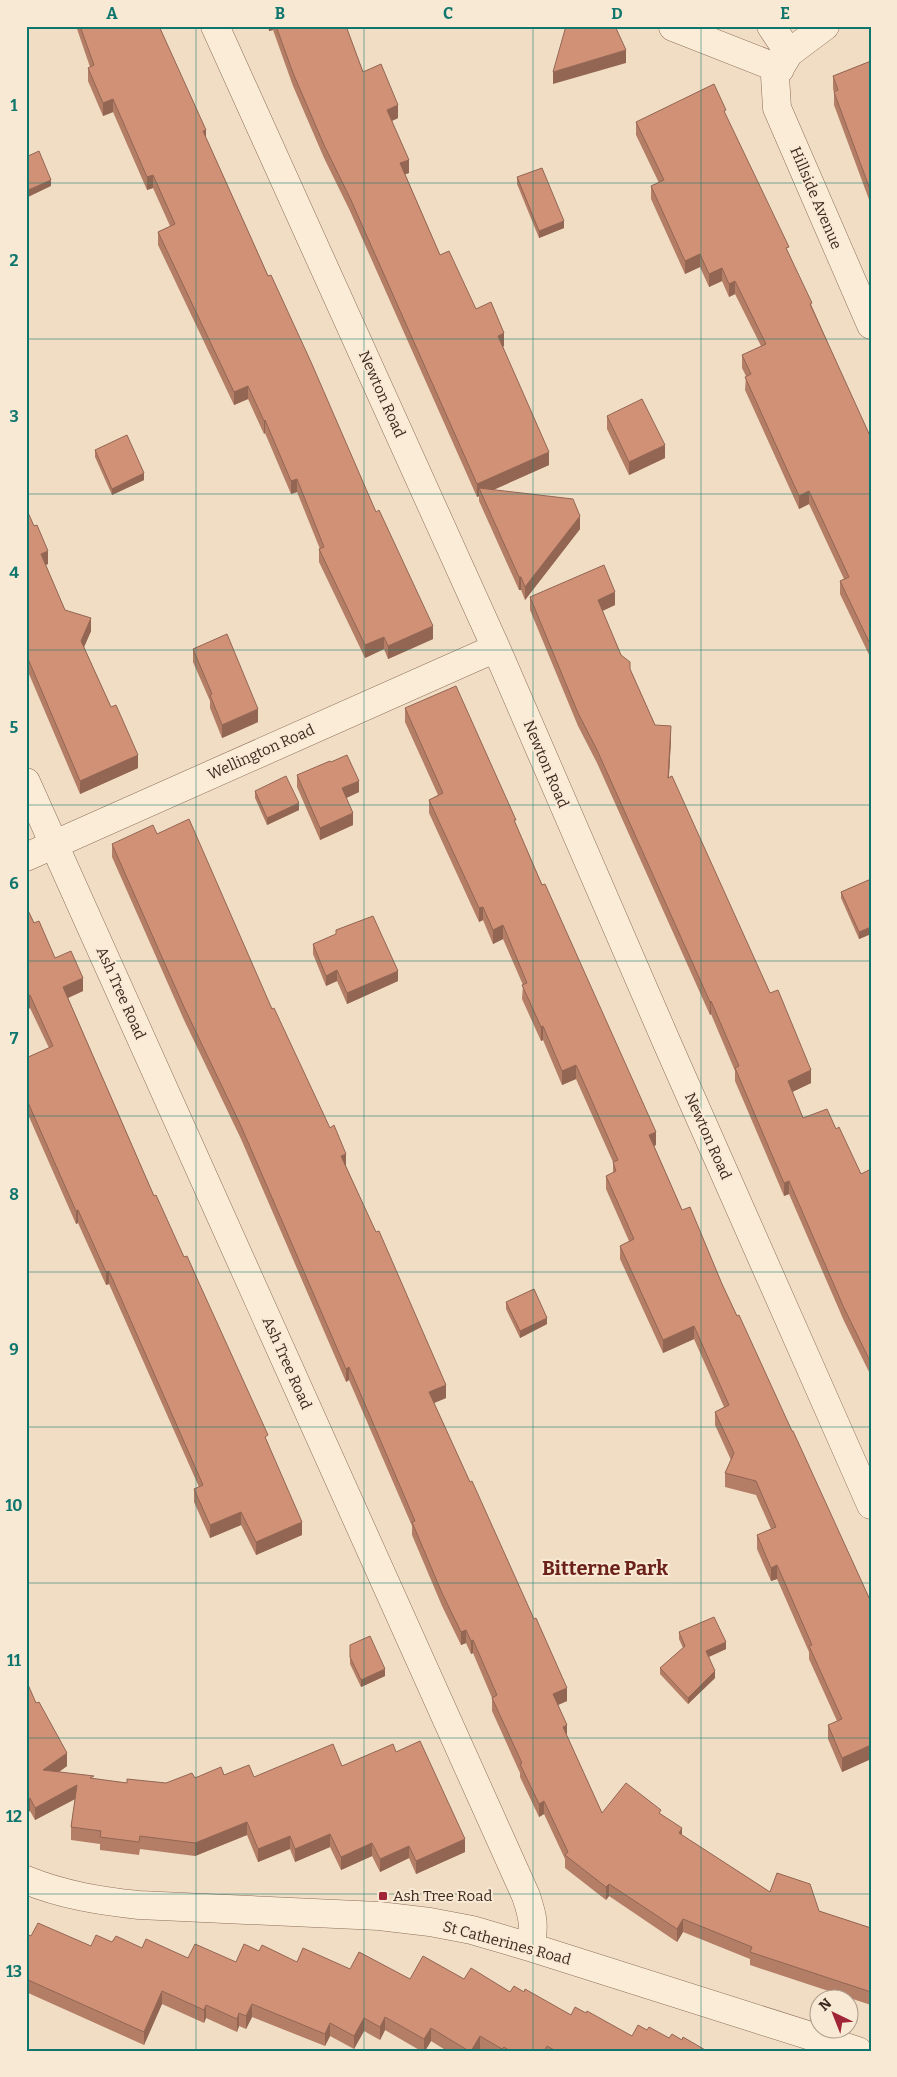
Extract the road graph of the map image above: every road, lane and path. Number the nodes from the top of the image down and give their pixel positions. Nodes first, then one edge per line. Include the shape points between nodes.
1 (215, 26) edge
2 (771, 26) edge
3 (825, 26) edge
4 (673, 28) dead end
5 (784, 61) junction
6 (871, 325) edge
7 (496, 648) junction
8 (26, 782) edge
9 (54, 844) junction
10 (26, 857) edge
11 (871, 1505) edge
12 (26, 1880) edge
13 (530, 1947) junction
14 (858, 2051) edge

1 - 7 street, Newton Road
2 - 5 street
3 - 5 street
4 - 5 street
5 - 6 street, Hillside Avenue via 775,76 777,108
7 - 9 street, Wellington Road
7 - 11 street, Newton Road
8 - 9 street, Ash Tree Road
9 - 10 street, Wellington Road
9 - 13 street, Ash Tree Road via 526,1896 533,1916
12 - 13 street, St Catherines Road via 45,1888 120,1903 379,1916 430,1922
13 - 14 street, St Catherines Road

